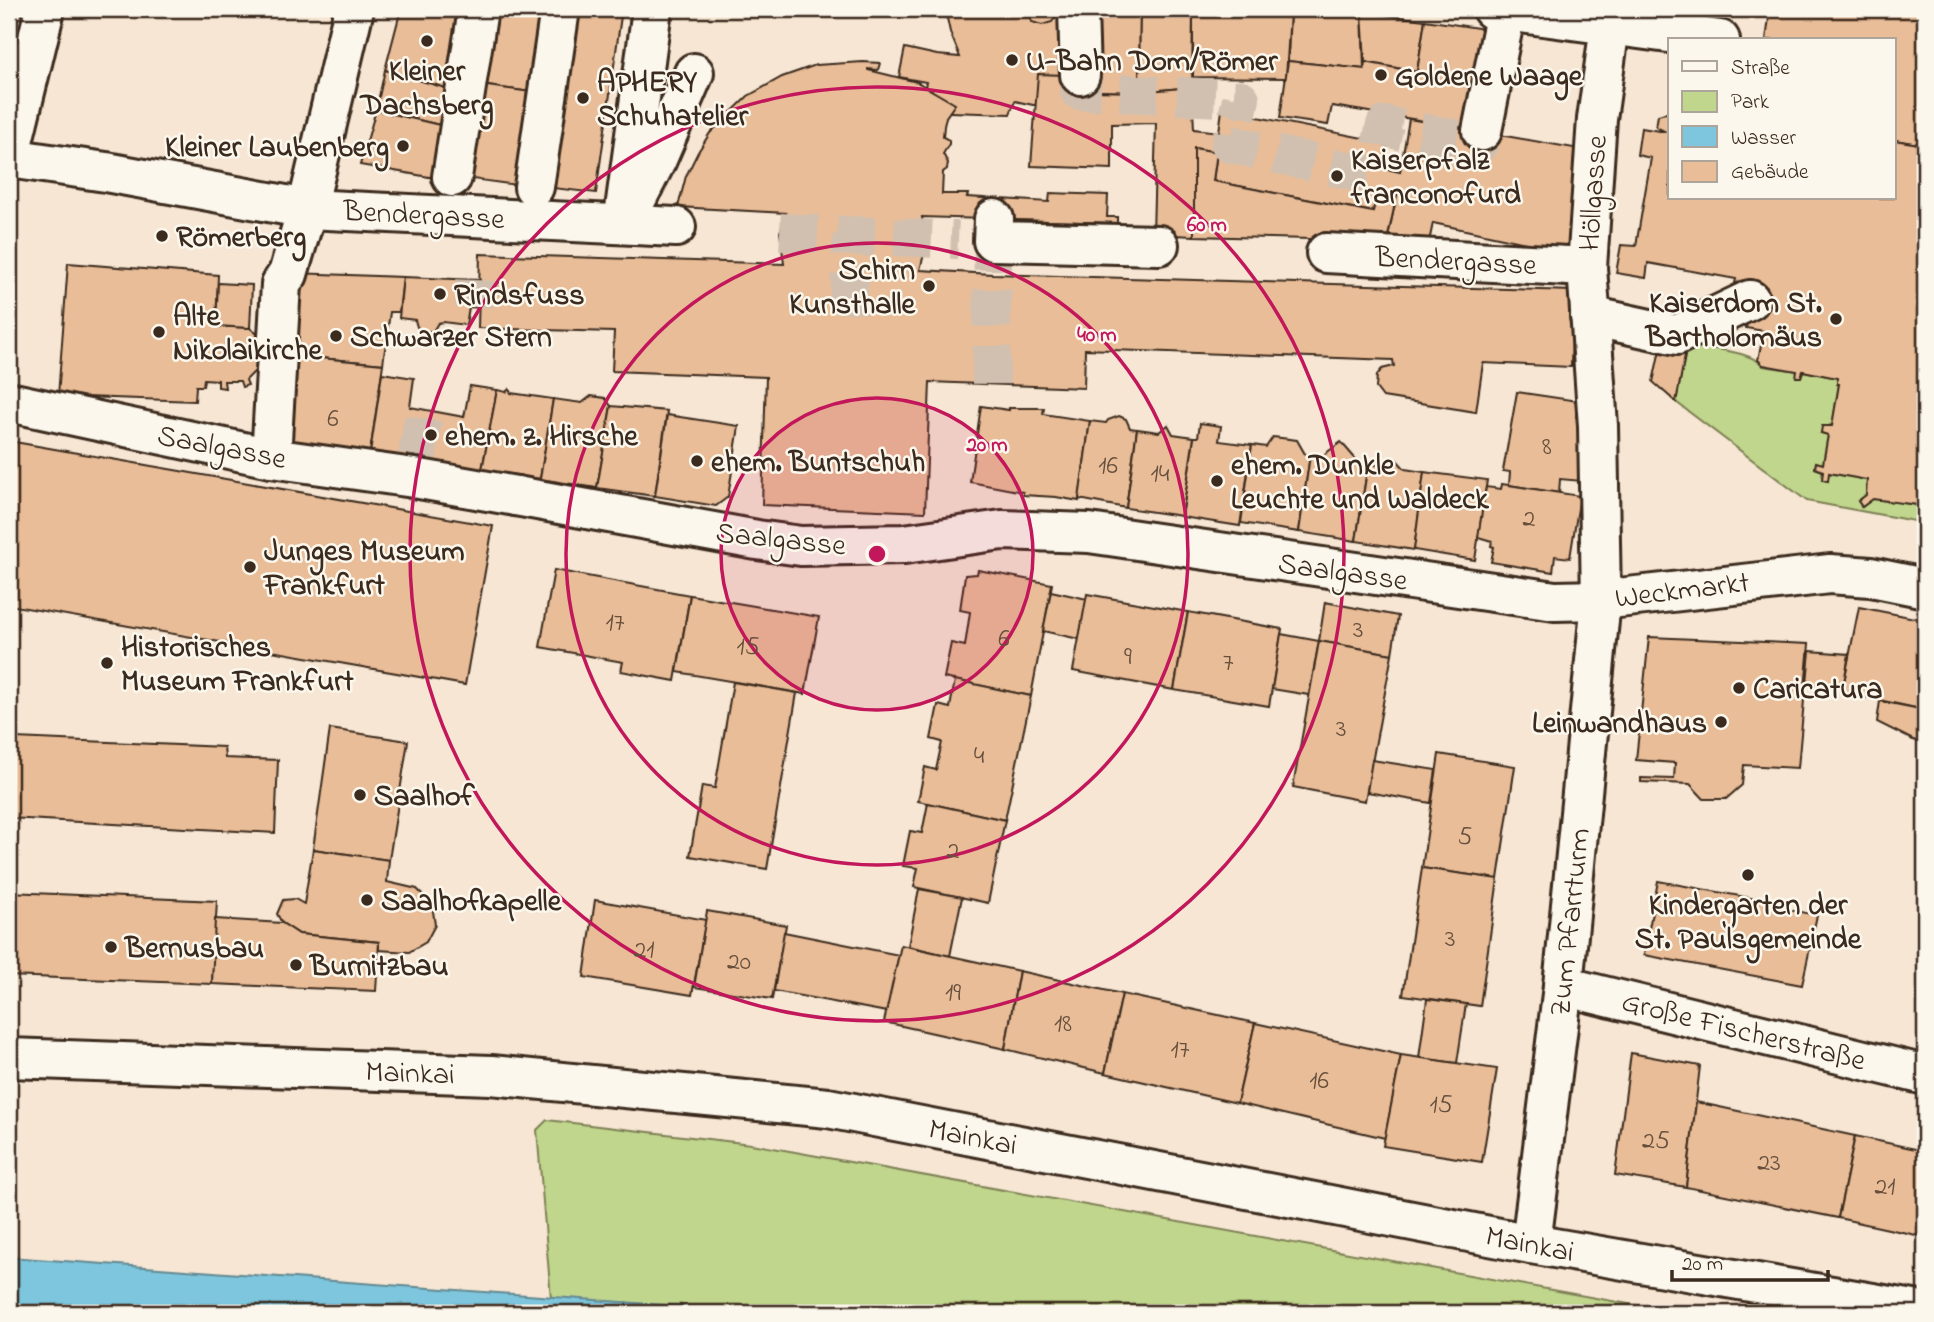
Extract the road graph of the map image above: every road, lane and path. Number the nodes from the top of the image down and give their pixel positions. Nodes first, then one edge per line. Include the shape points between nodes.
1 (45, 9) edge
2 (354, 9) edge
3 (478, 9) edge
4 (560, 9) edge
5 (652, 9) edge
6 (1077, 9) edge
7 (1499, 10) edge
8 (1613, 17) edge
9 (1711, 38) edge
10 (694, 73) dead end
11 (1080, 75) tunnel mouth
12 (1482, 131) dead end
13 (9, 158) edge
14 (452, 177) dead end
15 (534, 187) dead end
16 (307, 209) junction
17 (623, 224) junction
18 (676, 227) dead end
19 (993, 230) tunnel mouth
20 (1159, 245) dead end
21 (1326, 253) dead end
22 (1587, 267) junction
23 (1751, 300) dead end
24 (1590, 316) junction
25 (9, 402) edge
26 (271, 458) junction
27 (1925, 588) edge
28 (1601, 600) junction
29 (1563, 986) junction
30 (9, 1058) edge
31 (1925, 1075) edge
32 (1531, 1244) junction
33 (1925, 1312) edge

1 - 13 street
2 - 16 street
3 - 14 street
4 - 15 street
5 - 17 street
6 - 11 street
7 - 8 street
7 - 12 street
8 - 9 street
8 - 22 street, Höllgasse via 1597,118
10 - 17 street
13 - 16 street, Bendergasse
16 - 17 street, Bendergasse
16 - 26 street via 281,284
17 - 18 street, Bendergasse
19 - 20 street
21 - 22 street, Bendergasse
22 - 24 street, Weckmarkt
23 - 24 street via 1676,339
24 - 28 street, Weckmarkt via 1598,426
25 - 26 street, Saalgasse
26 - 28 street, Saalgasse via 415,467 516,496 802,546 904,544 1002,530 1089,533 1555,601
27 - 28 street, Weckmarkt via 1830,573
28 - 29 street, Zum Pfarrturm
29 - 31 street, Große Fischerstraße
29 - 32 street, Zum Pfarrturm
30 - 32 street, Mainkai via 491,1075 828,1108
32 - 33 street, Mainkai

